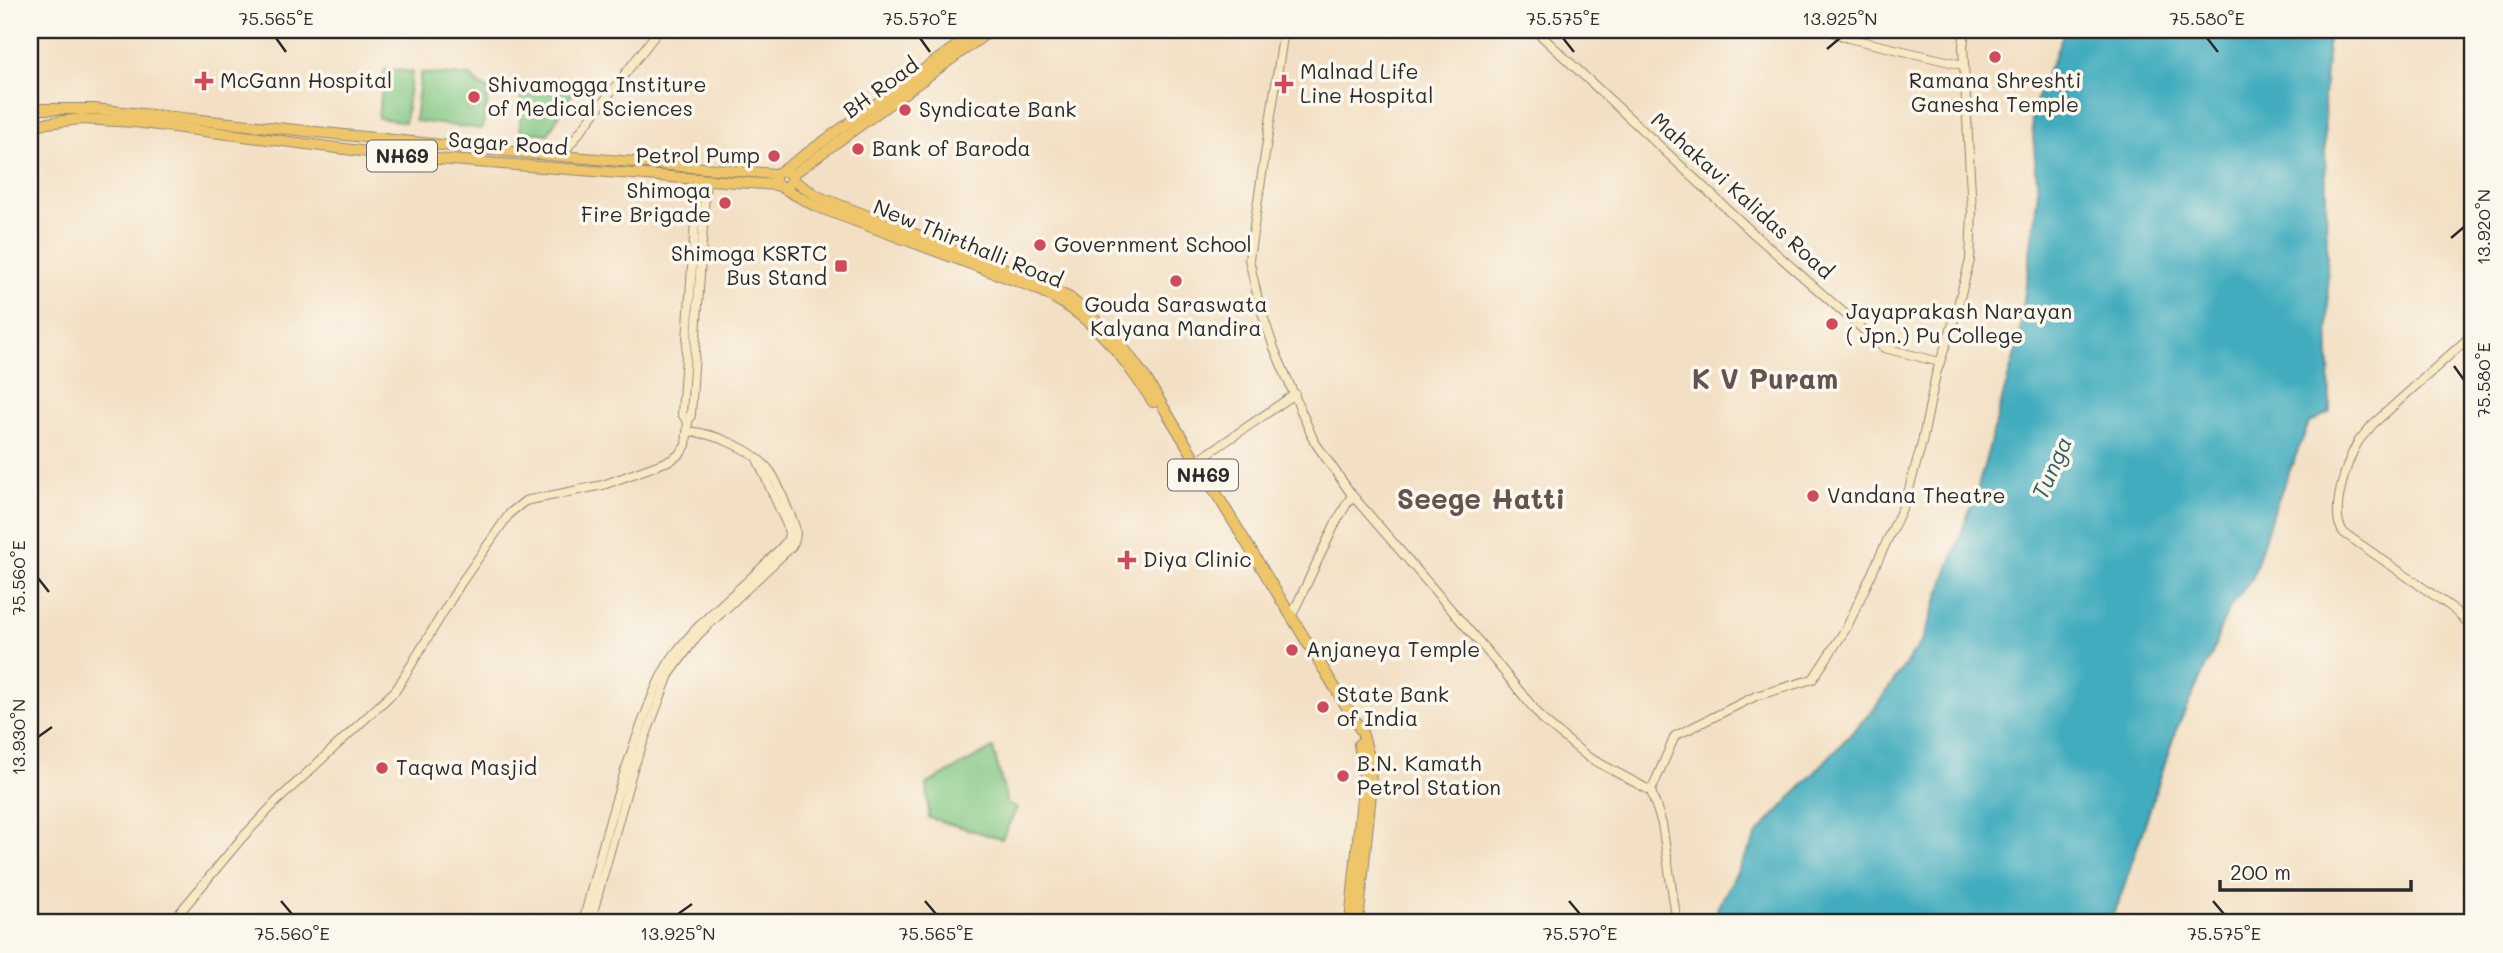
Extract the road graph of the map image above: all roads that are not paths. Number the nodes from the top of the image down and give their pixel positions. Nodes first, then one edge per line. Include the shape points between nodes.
1 (659, 30) edge
2 (978, 30) edge
3 (992, 30) edge
4 (1284, 30) edge
5 (1535, 30) edge
6 (1828, 30) edge
7 (1965, 30) edge
8 (1963, 65) junction
9 (30, 111) edge
10 (30, 125) edge
11 (562, 155) junction
12 (702, 178) junction
13 (783, 179) junction
14 (2473, 334) edge
15 (1940, 362) junction
16 (1295, 394) junction
17 (688, 427) junction
18 (758, 461) junction
19 (1193, 464) junction
20 (1352, 495) junction
21 (1291, 617) junction
22 (2473, 628) edge
23 (1651, 791) junction
24 (1365, 809) junction
25 (171, 923) edge
26 (583, 923) edge
27 (590, 923) edge
28 (1350, 923) edge
29 (1357, 923) edge
30 (1678, 923) edge

1 - 11 street
2 - 13 main road, BH Road
3 - 13 main road, BH Road
4 - 16 street via 1249,259 1273,348
5 - 15 street, Mahakavi Kalidas Road via 1884,348
6 - 8 street
7 - 8 street
8 - 15 street via 1972,211 1970,260
9 - 11 highway, Sagar Road / NH69 via 94,109
10 - 12 highway, Sagar Road / NH69 via 81,119 135,122 399,156
11 - 13 highway, Sagar Road / NH69
12 - 13 highway, Sagar Road / NH69
12 - 17 street
13 - 19 highway, New Thirthalli Road / NH69 via 815,206 1028,285 1069,305 1128,364
13 - 19 highway, NH69 via 1070,298 1117,339
14 - 22 street via 2358,442 2336,513 2344,533 2451,607
15 - 23 street via 1906,500 1847,626 1821,669 1813,679 1756,696 1675,736
16 - 19 street
16 - 20 street via 1314,441
17 - 18 street via 744,450
17 - 25 street via 684,449 671,460 603,485 525,501 510,513 396,690 259,820
18 - 26 street via 787,525 787,541 697,628 662,675 609,820
18 - 27 street via 776,482 796,539 698,635 669,675 633,769
19 - 21 highway, NH69
19 - 24 highway, New Thirthalli Road / NH69 via 1352,725 1363,759
20 - 21 street
20 - 23 street via 1544,721 1588,757
21 - 24 highway, NH69 via 1362,732 1370,760
23 - 30 street via 1662,824
24 - 28 highway, New Thirthalli Road / NH69
24 - 29 highway, NH69

